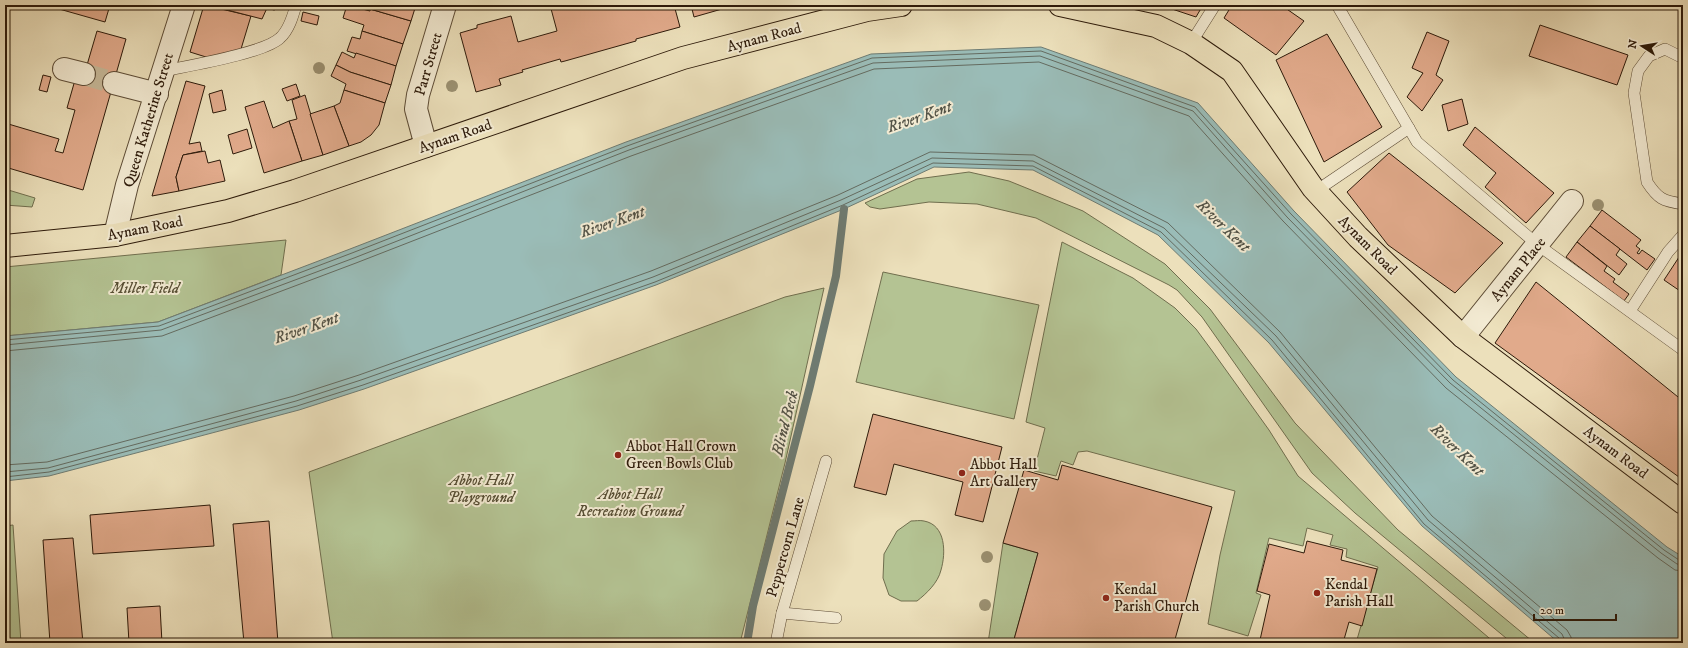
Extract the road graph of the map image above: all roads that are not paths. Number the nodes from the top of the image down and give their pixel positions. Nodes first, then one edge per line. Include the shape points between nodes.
1 (184, 5) edge
2 (296, 5) edge
3 (445, 5) edge
4 (901, 5) edge
5 (1060, 5) edge
6 (1215, 5) edge
7 (1337, 5) edge
8 (1190, 43) junction
9 (1683, 58) edge
10 (64, 69) dead end
11 (164, 71) junction
12 (84, 74) tunnel mouth
13 (114, 83) tunnel mouth
14 (156, 94) junction
15 (1409, 128) junction
16 (426, 146) junction
17 (1316, 191) junction
18 (1572, 201) dead end
19 (1683, 204) edge
20 (115, 235) junction
21 (1683, 235) edge
22 (1538, 245) junction
23 (5, 246) edge
24 (1630, 311) junction
25 (1463, 337) junction
26 (1683, 350) edge
27 (826, 461) dead end
28 (1683, 503) edge
29 (782, 613) junction
30 (836, 618) dead end
31 (776, 643) edge

1 - 11 street, Queen Katherine Street
2 - 11 lane via 287,29 269,46
3 - 16 street, Parr Street via 416,109
4 - 16 highway, Aynam Road via 867,10 683,58
5 - 8 highway, Aynam Road via 1156,26
6 - 8 lane
7 - 15 lane
8 - 17 highway, Aynam Road via 1232,71
9 - 19 lane via 1665,49 1649,56 1638,71 1634,93 1647,182 1654,193 1666,202
10 - 12 street
11 - 14 street, Queen Katherine Street
13 - 14 street
14 - 20 street, Queen Katherine Street
15 - 17 lane
15 - 22 lane via 1417,142
16 - 20 highway, Aynam Road via 228,211
17 - 25 highway, Aynam Road via 1358,237
18 - 22 street, Aynam Place
20 - 23 highway, Aynam Road
21 - 24 lane via 1668,252
22 - 24 lane
22 - 25 street, Aynam Place
24 - 26 lane
25 - 28 highway, Aynam Road
27 - 29 lane, Peppercorn Lane
29 - 30 lane
29 - 31 lane, Peppercorn Lane

